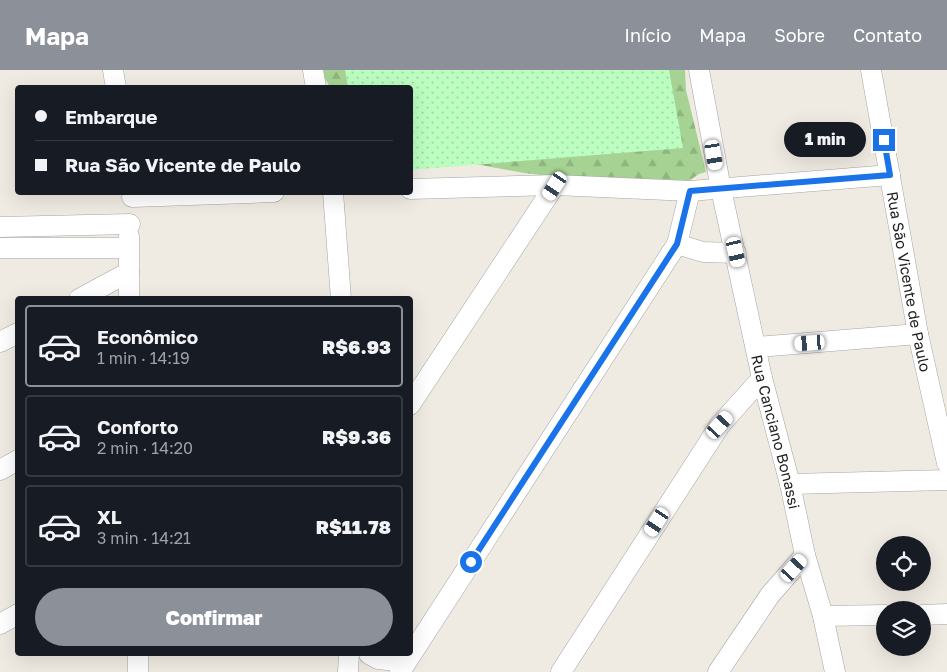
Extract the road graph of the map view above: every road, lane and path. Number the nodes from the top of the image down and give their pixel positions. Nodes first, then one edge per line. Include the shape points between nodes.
1 (113, 70) edge
2 (313, 70) edge
3 (699, 70) edge
4 (871, 70) edge
5 (116, 85) edge
6 (316, 85) edge
7 (890, 175) junction
8 (555, 186) junction
9 (413, 189) edge
10 (721, 190) junction
11 (690, 191) junction
12 (132, 195) edge
13 (333, 195) edge
14 (130, 224) junction
15 (0, 227) edge
16 (677, 244) junction
17 (0, 248) edge
18 (128, 248) junction
19 (736, 252) junction
20 (128, 272) junction
21 (84, 296) edge
22 (129, 296) edge
23 (342, 296) edge
24 (15, 334) edge
25 (918, 334) junction
26 (0, 342) edge
27 (757, 347) junction
28 (762, 378) junction
29 (413, 399) edge
30 (15, 462) edge
31 (947, 464) edge
32 (0, 470) edge
33 (947, 480) edge
34 (790, 484) junction
35 (805, 555) junction
36 (931, 614) edge
37 (947, 614) edge
38 (876, 615) edge
39 (15, 616) edge
40 (823, 616) junction
41 (0, 624) edge
42 (413, 652) edge
43 (138, 656) edge
44 (348, 656) edge
45 (373, 656) edge
46 (410, 656) edge
47 (403, 667) edge
48 (138, 672) edge
49 (348, 672) edge
50 (561, 672) edge
51 (718, 672) edge
52 (835, 672) edge

1 - 5 street
2 - 6 street
3 - 10 street, Rua Canciano Bonassi
4 - 7 street, Rua São Vicente de Paulo
7 - 10 street
7 - 25 street, Rua São Vicente de Paulo
8 - 9 street
8 - 11 street
8 - 29 street
10 - 11 street
10 - 19 street, Rua Canciano Bonassi
11 - 16 street
12 - 14 street
13 - 23 street
14 - 15 street
14 - 18 street
16 - 19 street via 704,252
16 - 42 street
17 - 18 street
18 - 20 street
19 - 27 street, Rua Canciano Bonassi
20 - 21 street
20 - 22 street
24 - 26 street
25 - 27 street
25 - 31 street, Rua São Vicente de Paulo
27 - 28 street, Rua Canciano Bonassi
28 - 34 street, Rua Canciano Bonassi
28 - 50 street via 720,425
30 - 32 street
33 - 34 street
34 - 35 street, Rua Canciano Bonassi
35 - 40 street, Rua Canciano Bonassi
35 - 51 street via 770,595
36 - 37 street
38 - 40 street
39 - 41 street
40 - 52 street, Rua Canciano Bonassi
43 - 48 street
44 - 49 street
45 - 47 street
46 - 47 street

